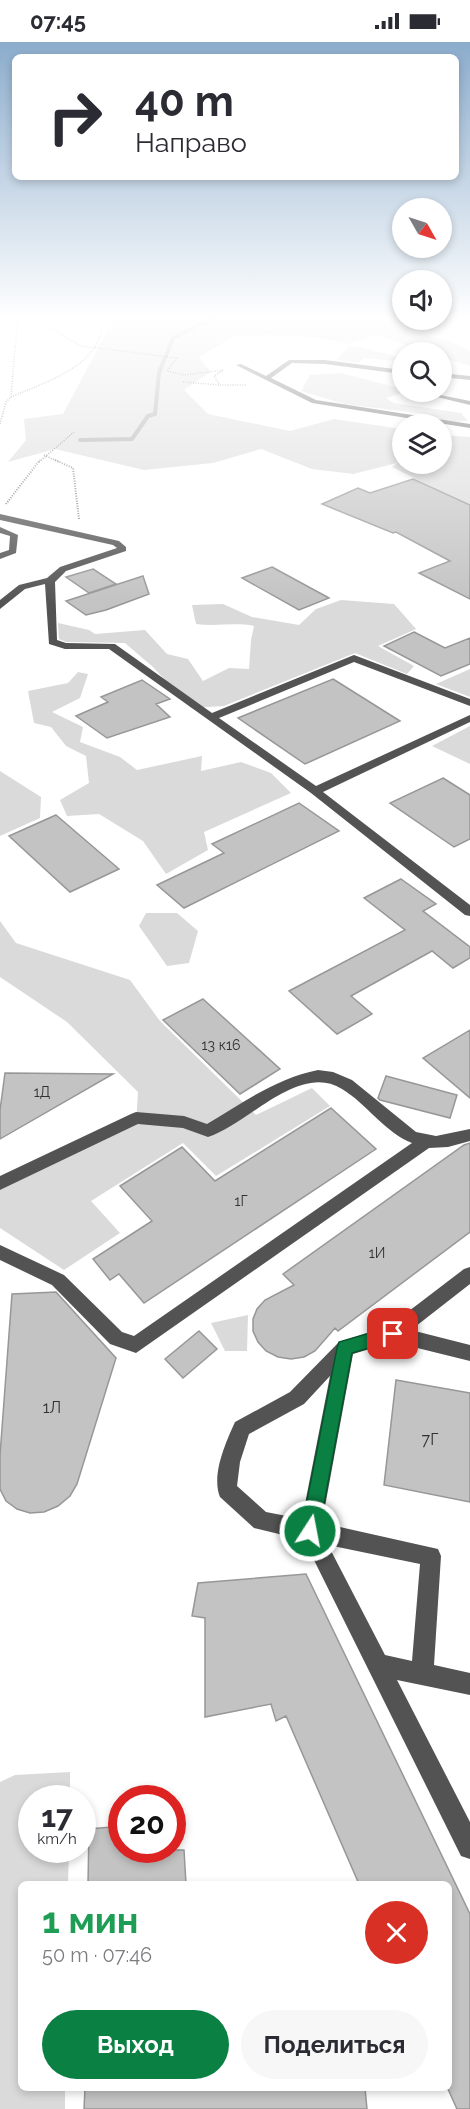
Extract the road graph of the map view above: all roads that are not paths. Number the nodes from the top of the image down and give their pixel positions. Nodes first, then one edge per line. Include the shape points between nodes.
1 (382, 411) edge
2 (470, 426) edge
3 (0, 517) edge
4 (0, 530) edge
5 (0, 556) edge
6 (50, 581) junction
7 (0, 606) edge
8 (470, 703) edge
9 (211, 717) junction
10 (470, 718) edge
11 (315, 791) junction
12 (470, 912) edge
13 (470, 1135) edge
14 (425, 1142) junction
15 (0, 1183) edge
16 (0, 1252) edge
17 (470, 1274) edge
18 (393, 1334) junction
19 (345, 1348) junction
20 (470, 1353) edge
21 (310, 1531) junction
22 (378, 1665) junction
23 (422, 1674) junction
24 (470, 1684) edge
25 (470, 1847) edge

1 - 2 lane
3 - 6 lane via 116,543 123,549 63,569
4 - 5 lane via 14,535 13,550
6 - 7 lane via 33,582 9,593
6 - 9 lane via 52,642 65,646 111,646
8 - 9 lane via 354,658
9 - 11 lane
10 - 11 lane
11 - 12 lane
13 - 14 lane
14 - 15 lane via 407,1133 338,1078 317,1076 293,1083 208,1131 184,1122 136,1118
14 - 16 lane via 136,1345 116,1338 58,1280
17 - 18 lane
18 - 19 lane
18 - 20 lane
19 - 21 lane
19 - 21 lane via 297,1398 242,1428 230,1462 227,1490 261,1521
21 - 22 lane
21 - 23 lane via 431,1556
22 - 23 lane
22 - 25 lane
23 - 24 lane

